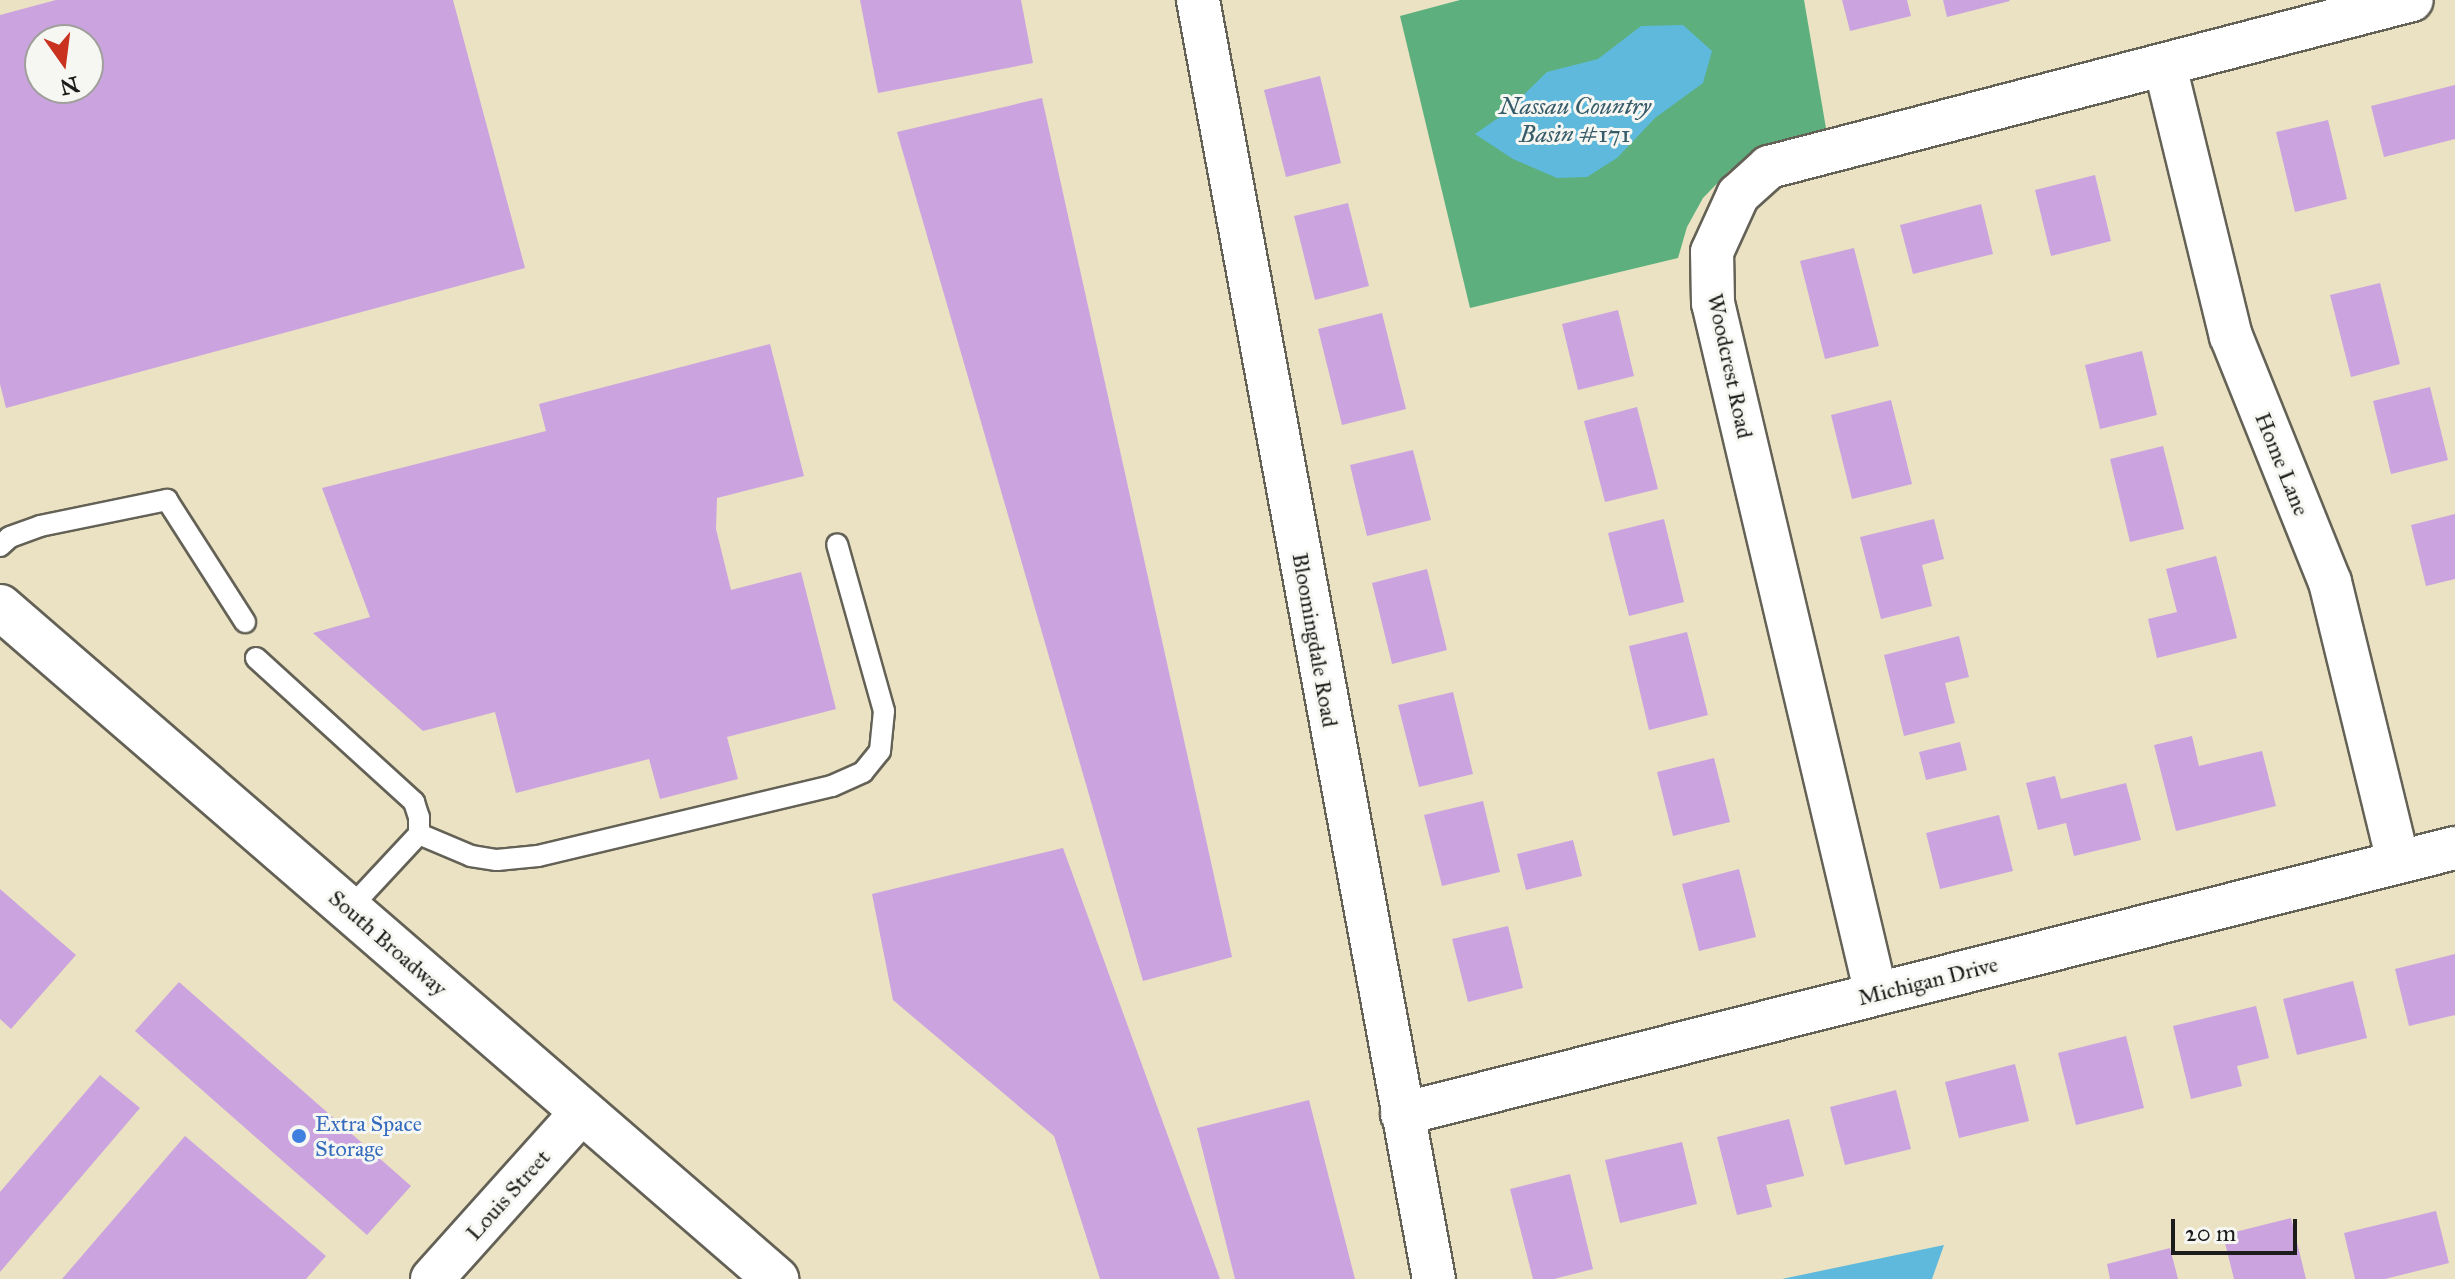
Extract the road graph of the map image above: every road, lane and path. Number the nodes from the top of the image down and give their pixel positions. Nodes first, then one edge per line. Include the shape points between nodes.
1 (1198, 0) edge
2 (2412, 0) edge
3 (2165, 66) junction
4 (837, 544) dead end
5 (0, 546) edge
6 (0, 607) edge
7 (245, 622) dead end
8 (256, 658) dead end
9 (419, 834) junction
10 (2455, 848) edge
11 (2398, 862) junction
12 (349, 909) junction
13 (1876, 994) junction
14 (583, 1111) junction
15 (1402, 1114) junction
16 (432, 1279) edge
17 (776, 1279) edge
18 (1434, 1279) edge

1 - 15 street, Bloomingdale Road
2 - 3 street, Woodcrest Road
3 - 11 street, Home Lane via 2231,336 2330,582
3 - 13 street, Woodcrest Road via 1769,167 1738,195 1712,252 1713,303
4 - 9 lane via 884,711 880,751 863,772 832,786 538,856 471,856
5 - 7 lane via 40,526 167,500
6 - 12 main road, South Broadway
8 - 9 lane via 414,802
9 - 12 lane
10 - 11 street, Michigan Drive
11 - 13 street, Michigan Drive
12 - 14 main road, South Broadway
13 - 15 street, Michigan Drive
14 - 16 street, Louis Street
14 - 17 main road, South Broadway
15 - 18 street, Bloomingdale Road

